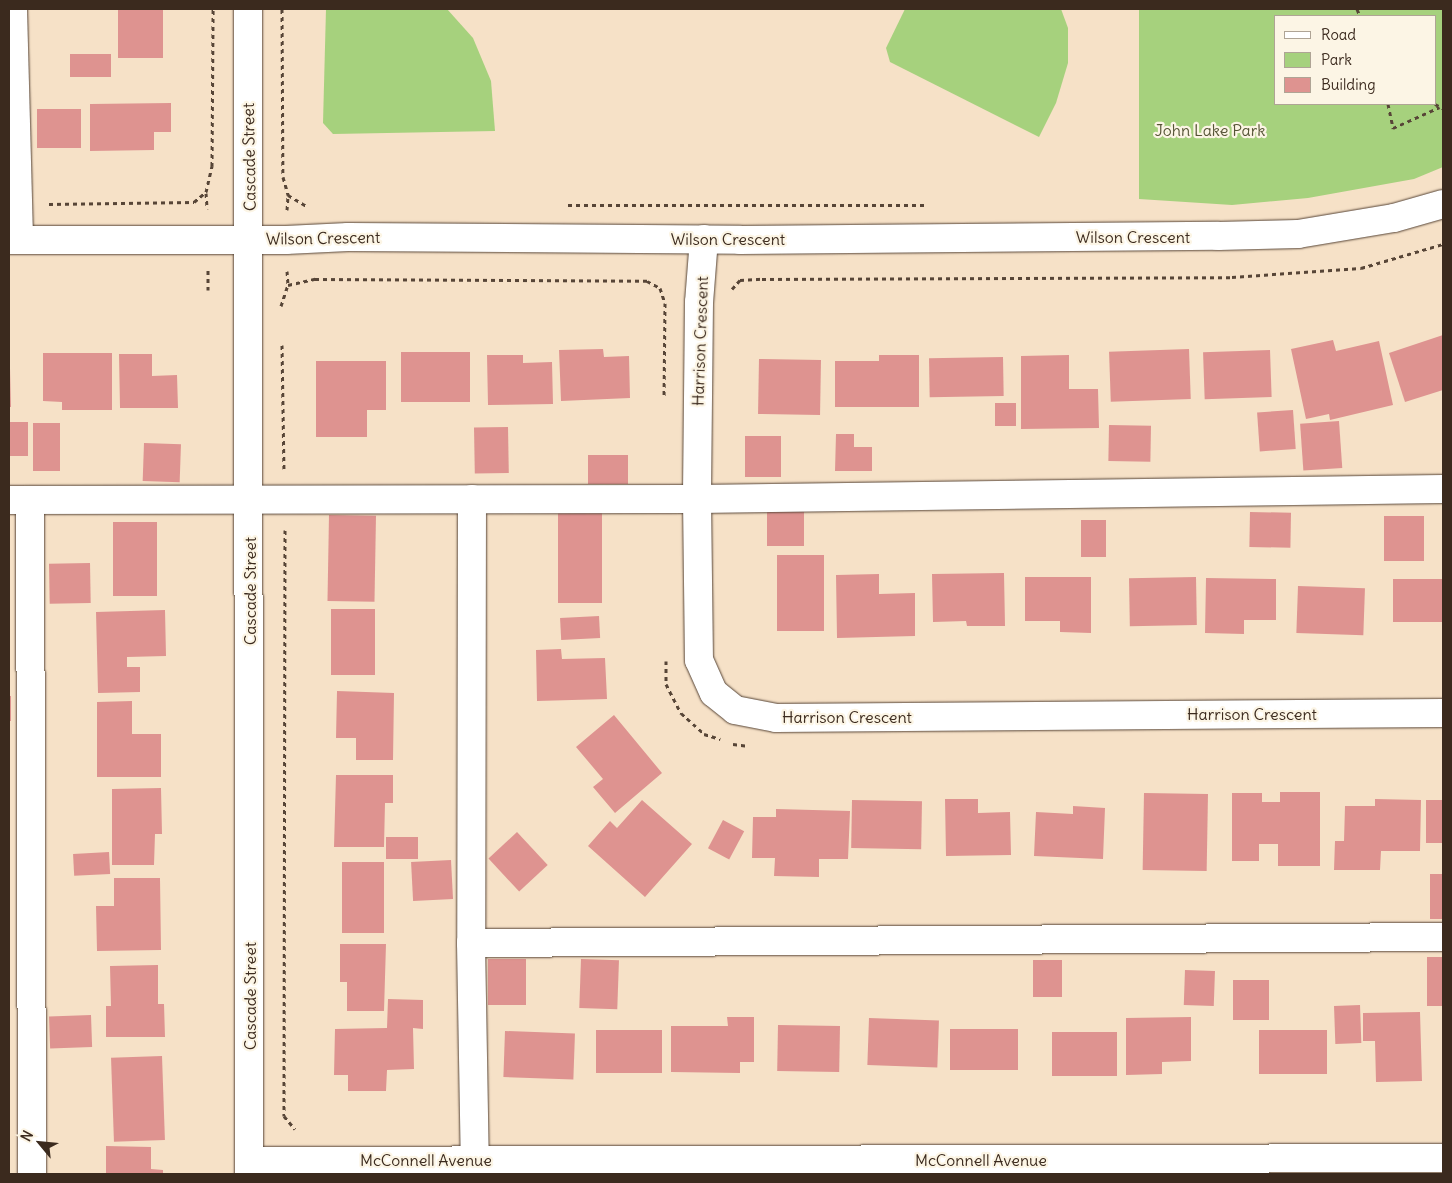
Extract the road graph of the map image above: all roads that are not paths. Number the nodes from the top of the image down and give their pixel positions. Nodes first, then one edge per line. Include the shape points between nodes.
1 (12, 9) edge
2 (248, 9) edge
3 (1443, 204) edge
4 (250, 239) junction
5 (704, 239) junction
6 (14, 240) edge
7 (1443, 489) edge
8 (472, 499) junction
9 (697, 499) junction
10 (20, 500) edge
11 (250, 502) junction
12 (1443, 712) edge
13 (1443, 937) edge
14 (471, 943) junction
15 (1443, 1158) edge
16 (1227, 1166) edge
17 (249, 1167) edge
18 (476, 1167) edge
19 (32, 1174) edge

1 - 6 street via 18,204
2 - 4 street, Cascade Street
3 - 5 street, Wilson Crescent via 1394,218 1298,234
4 - 5 street, Wilson Crescent via 348,236
4 - 6 street, Wilson Crescent
4 - 11 street, Cascade Street
5 - 9 street, Harrison Crescent via 699,302
7 - 9 street
8 - 9 street
8 - 11 street
8 - 14 street
9 - 12 street, Harrison Crescent via 699,660 714,693 735,710 776,718
10 - 11 street
10 - 19 street
11 - 17 street, Cascade Street
13 - 14 street
14 - 18 street
15 - 16 street, McConnell Avenue
16 - 18 street, McConnell Avenue
17 - 18 street, McConnell Avenue

